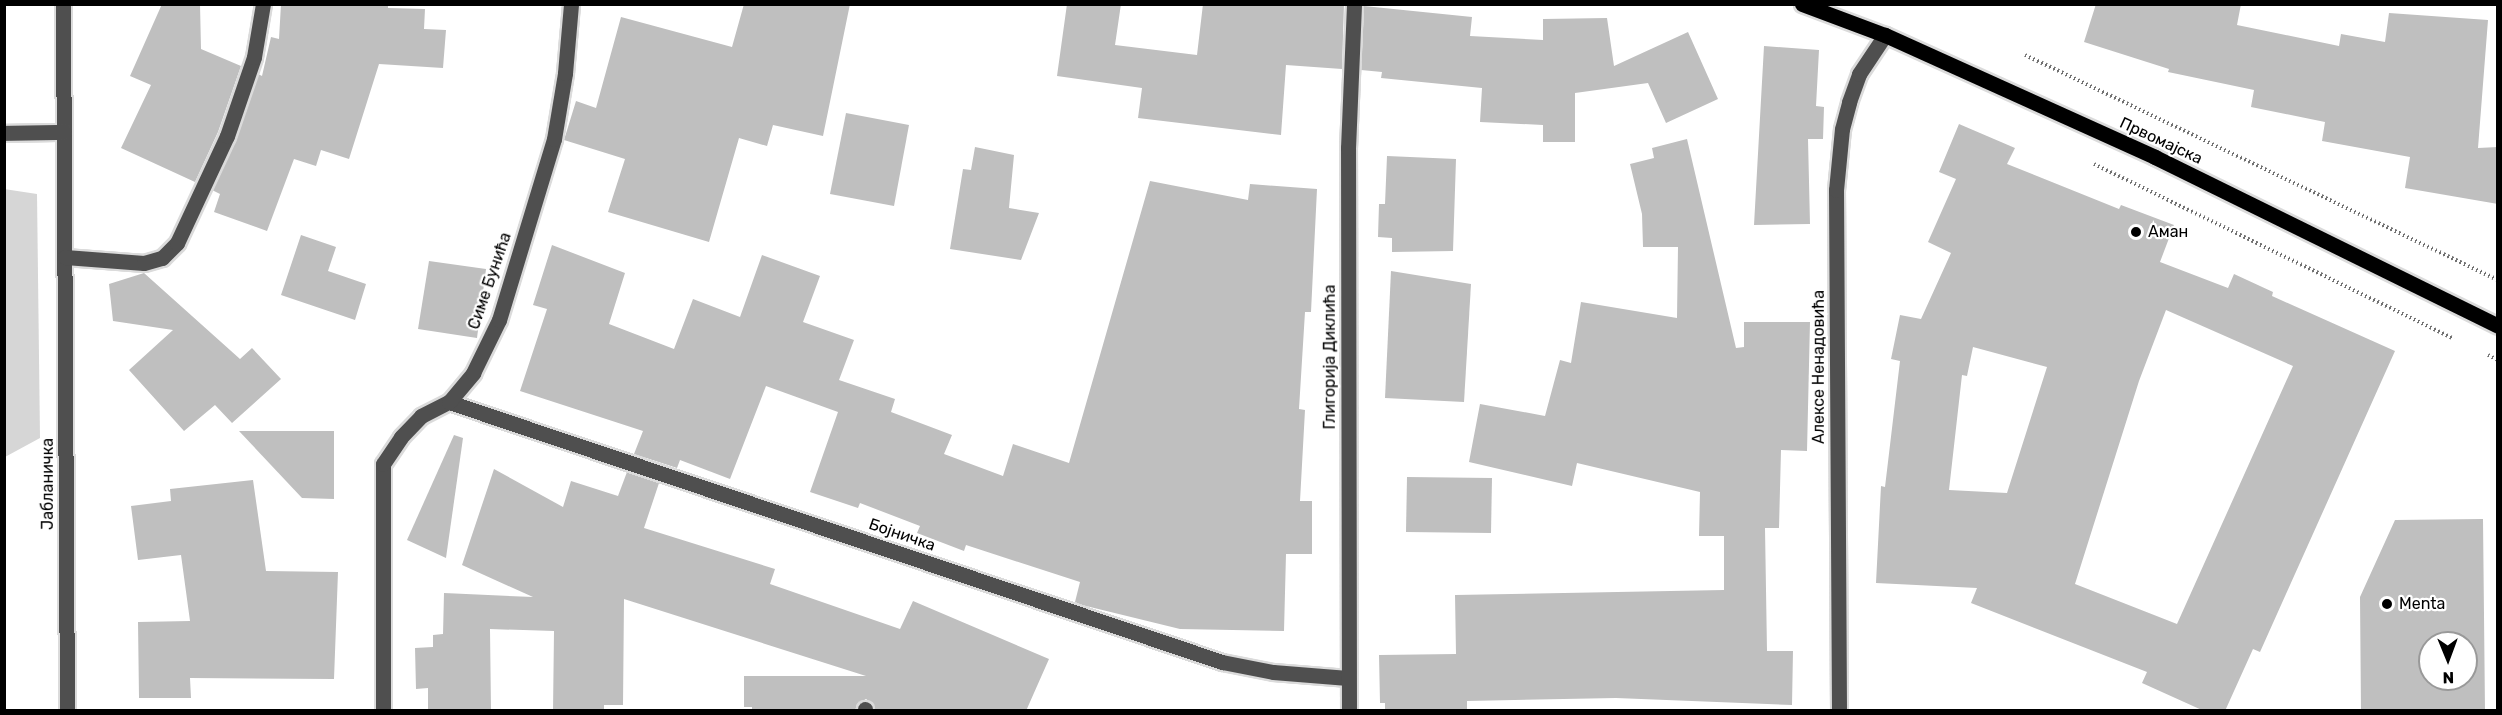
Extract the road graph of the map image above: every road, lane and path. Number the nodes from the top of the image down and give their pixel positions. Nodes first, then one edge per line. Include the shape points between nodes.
1 (63, 4) edge
2 (263, 4) edge
3 (570, 4) edge
4 (1354, 4) edge
5 (1802, 4) edge
6 (1885, 35) junction
7 (2025, 55) dead end
8 (64, 132) junction
9 (4, 133) edge
10 (2089, 162) dead end
11 (65, 257) junction
12 (2498, 280) edge
13 (2498, 326) edge
14 (2458, 341) dead end
15 (2478, 350) dead end
16 (2498, 360) edge
17 (449, 402) junction
18 (1348, 678) junction
19 (67, 711) edge
20 (383, 711) edge
21 (1349, 711) edge
22 (1839, 711) edge

1 - 8 street, Јабланичка
2 - 11 street via 254,57 227,136 177,243 162,258 144,263
3 - 17 street, Симе Бунића via 565,73 554,139 499,320 473,373
4 - 18 street, Глигорија Диклића via 1348,148
5 - 6 main road, Првомајска
6 - 13 main road, Првомајска via 2155,157
6 - 22 street, Алексе Ненадовића via 1860,74 1849,102 1836,190
7 - 12 path
8 - 9 street
8 - 11 street, Јабланичка
10 - 14 path
11 - 19 street, Јабланичка
15 - 16 path
17 - 18 street, Бојничка via 1222,662 1273,672
17 - 20 street, Симе Бунића via 421,416 383,464
18 - 21 street, Глигорија Диклића

